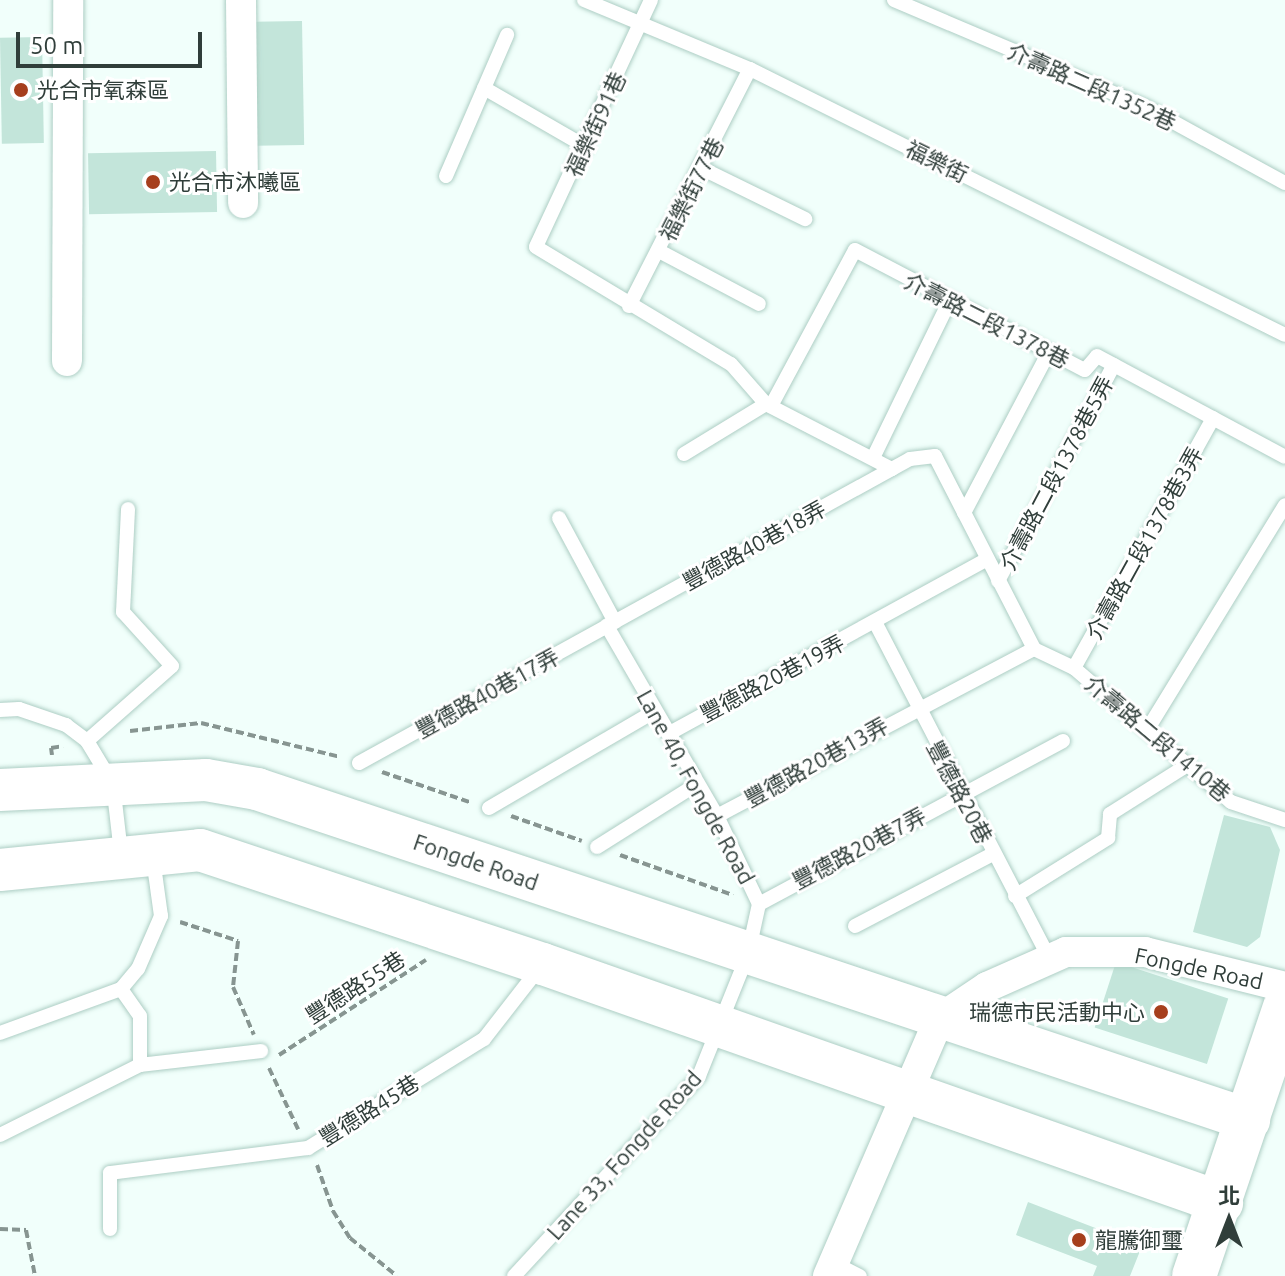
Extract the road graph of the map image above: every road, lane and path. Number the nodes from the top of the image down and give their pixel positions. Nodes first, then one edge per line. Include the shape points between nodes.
1 (68, 0) edge
2 (241, 0) edge
3 (584, 0) edge
4 (651, 0) edge
5 (894, 0) edge
6 (640, 25) junction
7 (507, 35) dead end
8 (750, 69) junction
9 (484, 88) junction
10 (586, 147) junction
11 (703, 169) junction
12 (446, 176) dead end
13 (1285, 183) edge
14 (243, 203) dead end
15 (805, 219) dead end
16 (659, 251) junction
17 (949, 302) junction
18 (759, 304) dead end
19 (629, 306) junction
20 (1285, 335) edge
21 (1049, 352) junction
22 (67, 361) dead end
23 (1114, 365) junction
24 (768, 405) junction
25 (1213, 418) junction
26 (684, 454) dead end
27 (1285, 457) edge
28 (873, 458) junction
29 (892, 469) junction
30 (1285, 505) edge
31 (128, 509) dead end
32 (964, 513) junction
33 (559, 518) dead end
34 (987, 559) junction
35 (998, 581) junction
36 (875, 622) junction
37 (611, 624) junction
38 (1034, 649) junction
39 (1074, 668) junction
40 (915, 708) junction
41 (0, 710) edge
42 (655, 711) junction
43 (1149, 727) junction
44 (668, 734) junction
45 (87, 741) junction
46 (1063, 741) dead end
47 (359, 763) dead end
48 (1186, 766) junction
49 (113, 784) junction
50 (697, 784) junction
51 (0, 790) edge
52 (960, 793) junction
53 (489, 808) dead end
54 (717, 816) junction
55 (1285, 820) edge
56 (597, 847) dead end
57 (993, 854) junction
58 (137, 855) junction
59 (0, 870) edge
60 (1015, 896) junction
61 (759, 904) junction
62 (161, 916) junction
63 (855, 926) dead end
64 (461, 937) junction
65 (748, 954) junction
66 (1050, 960) junction
67 (543, 964) junction
68 (1285, 987) edge
69 (121, 989) junction
70 (1285, 1007) edge
71 (939, 1019) junction
72 (722, 1026) junction
73 (0, 1033) edge
74 (264, 1057) junction
75 (140, 1065) junction
76 (909, 1092) junction
77 (1249, 1120) junction
78 (0, 1135) edge
79 (308, 1148) junction
80 (1222, 1203) junction
81 (0, 1229) edge
82 (110, 1229) dead end
83 (841, 1272) edge
84 (35, 1276) edge
85 (397, 1276) edge
86 (514, 1276) edge
87 (1194, 1276) edge

1 - 22 street
2 - 14 street
3 - 6 lane, 福樂街
4 - 6 lane, 福樂街91巷
5 - 13 lane, 介壽路二段1352巷 via 1146,107
6 - 8 lane, 福樂街
6 - 10 lane, 福樂街91巷
7 - 9 lane
8 - 11 lane, 福樂街77巷
8 - 20 lane, 福樂街
9 - 10 lane
9 - 12 lane
10 - 19 lane, 福樂街91巷 via 536,247
11 - 15 lane
11 - 16 lane, 福樂街77巷
16 - 18 lane
16 - 19 lane, 福樂街77巷
17 - 21 lane, 介壽路二段1378巷
17 - 24 lane, 介壽路二段1378巷 via 855,250
17 - 28 lane
19 - 24 lane via 731,364
21 - 23 lane, 介壽路二段1378巷 via 1085,370 1097,356
21 - 32 lane
23 - 25 lane
23 - 35 lane, 介壽路二段1378巷5弄
24 - 26 lane
24 - 28 lane
25 - 27 lane
25 - 39 lane, 介壽路二段1378巷3弄
28 - 29 lane
29 - 32 lane, 豐德路40巷18弄 via 935,456
29 - 37 lane, 豐德路40巷18弄
30 - 43 lane
31 - 45 lane via 123,612 172,666
32 - 34 lane
33 - 37 lane, Lane 40, Fongde Road
34 - 35 lane
34 - 36 lane, 豐德路20巷19弄
35 - 38 lane
36 - 40 lane, 豐德路20巷
36 - 44 lane, 豐德路20巷19弄
37 - 42 lane, Lane 40, Fongde Road
37 - 47 lane, 豐德路40巷17弄
38 - 39 lane, 介壽路二段1410巷
38 - 40 lane, 豐德路20巷13弄
39 - 43 lane, 介壽路二段1410巷
40 - 52 lane, 豐德路20巷
40 - 54 lane, 豐德路20巷13弄
41 - 45 lane via 54,721
42 - 44 lane, Lane 40, Fongde Road
42 - 53 lane
43 - 48 lane, 介壽路二段1410巷
44 - 50 lane, Lane 40, Fongde Road
45 - 49 lane
46 - 52 lane, 豐德路20巷7弄
48 - 55 lane, 介壽路二段1410巷 via 1231,802
48 - 60 lane via 1110,814 1108,838
49 - 51 main road, Fongde Road
49 - 58 lane
49 - 65 main road, Fongde Road via 206,780 257,789
50 - 54 lane, Lane 40, Fongde Road
50 - 56 lane
52 - 57 lane, 豐德路20巷
52 - 61 lane, 豐德路20巷7弄
54 - 61 lane, Lane 40, Fongde Road
57 - 60 lane, 豐德路20巷
57 - 63 lane
58 - 59 main road
58 - 62 lane
58 - 64 main road via 200,850
60 - 66 lane, 豐德路20巷
61 - 65 lane, Lane 40, Fongde Road
62 - 69 lane via 138,969
62 - 74 path via 238,941 233,987
64 - 67 main road
64 - 74 path, 豐德路55巷
65 - 71 main road, Fongde Road
65 - 72 lane, Lane 40, Fongde Road
66 - 68 street, Fongde Road via 1066,952 1145,952
66 - 71 street, Fongde Road via 987,987
67 - 72 main road
67 - 79 lane, 豐德路45巷 via 484,1039
69 - 73 lane
69 - 75 lane via 140,1016
70 - 77 main road
71 - 76 street
71 - 77 main road, Fongde Road
72 - 76 main road
72 - 86 lane, Lane 33, Fongde Road via 699,1076
74 - 75 lane
74 - 79 path
75 - 78 lane
76 - 80 main road
76 - 83 street
77 - 80 main road
79 - 82 lane, 豐德路45巷 via 110,1173
79 - 85 path via 350,1238
80 - 87 main road
81 - 84 path via 26,1230

